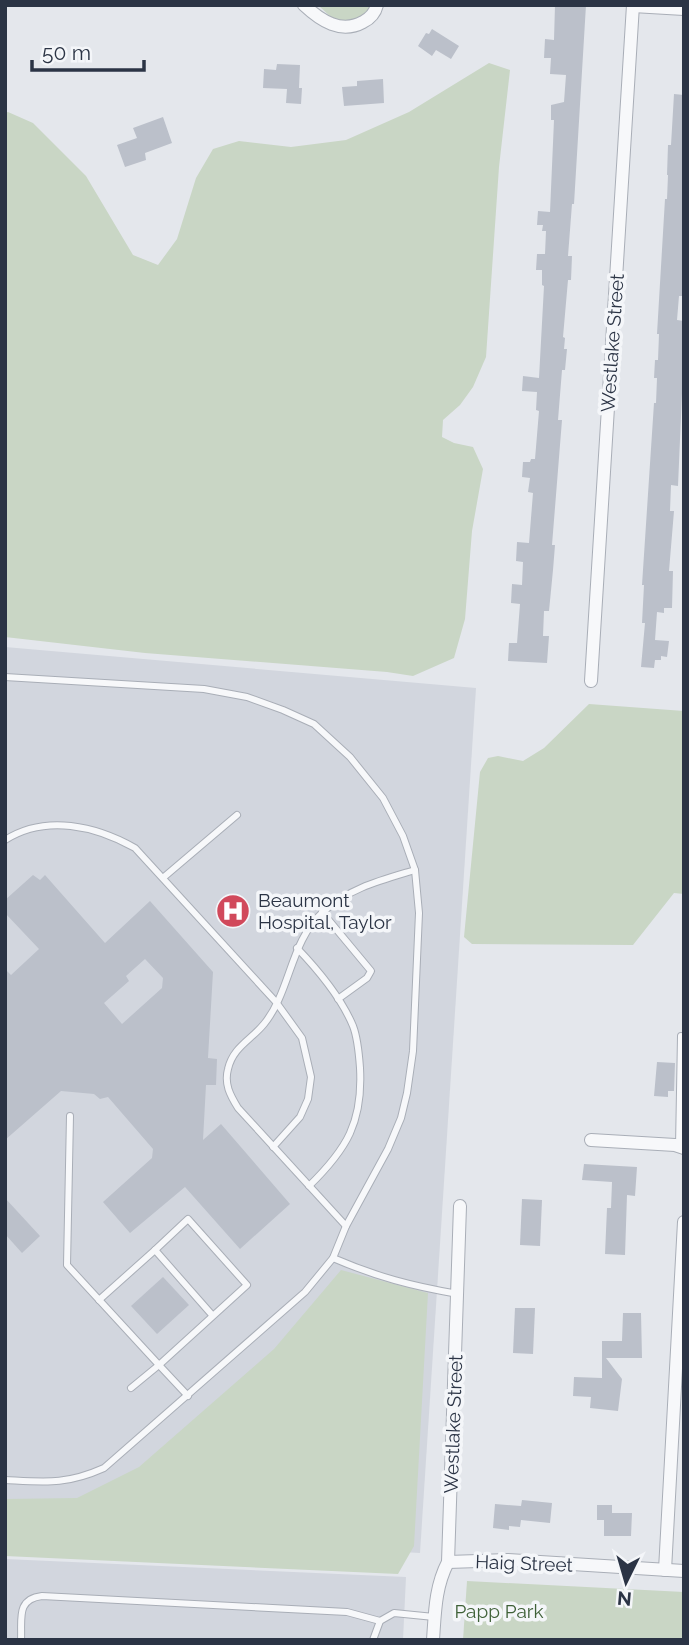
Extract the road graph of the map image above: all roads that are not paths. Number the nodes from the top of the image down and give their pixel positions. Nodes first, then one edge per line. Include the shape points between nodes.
1 (304, 5) edge
2 (377, 5) edge
3 (633, 5) edge
4 (684, 9) edge
5 (5, 677) edge
6 (591, 681) dead end
7 (237, 816) dead end
8 (6, 836) edge
9 (415, 870) junction
10 (164, 877) junction
11 (322, 912) junction
12 (298, 948) junction
13 (338, 999) junction
14 (276, 1002) junction
15 (681, 1036) dead end
16 (70, 1116) dead end
17 (591, 1140) dead end
18 (273, 1147) junction
19 (681, 1147) edge
20 (309, 1186) junction
21 (460, 1206) dead end
22 (684, 1222) edge
23 (346, 1226) junction
24 (155, 1250) junction
25 (333, 1258) junction
26 (458, 1294) junction
27 (99, 1300) junction
28 (213, 1315) junction
29 (159, 1365) junction
30 (131, 1388) dead end
31 (188, 1396) junction
32 (5, 1480) edge
33 (448, 1562) junction
34 (665, 1570) junction
35 (684, 1571) edge
36 (434, 1617) junction
37 (380, 1621) junction
38 (21, 1640) edge
39 (373, 1640) edge
40 (433, 1640) edge

1 - 2 street via 324,21 349,28 370,19
3 - 4 street
3 - 6 street, Westlake Street
5 - 9 lane via 204,689 284,710 313,724 350,757 383,798
7 - 10 lane
8 - 10 lane via 61,824 87,827 135,848
9 - 11 lane via 349,893
9 - 23 lane via 419,913 407,1093 388,1149
10 - 14 lane
11 - 12 lane
11 - 13 lane via 371,971
12 - 13 lane
12 - 14 lane
13 - 20 lane via 359,1049 360,1105 340,1152
14 - 18 lane via 302,1038 312,1077 300,1118
14 - 18 lane via 264,1024 235,1050 226,1081 238,1108
15 - 19 lane
16 - 27 lane via 67,1265
17 - 19 street
18 - 20 lane
20 - 23 lane
21 - 26 street, Westlake Street
22 - 34 street
23 - 25 lane
24 - 27 lane
24 - 28 lane
24 - 28 lane via 188,1219 247,1285
25 - 26 lane via 374,1276
25 - 31 lane via 304,1292
26 - 33 street, Westlake Street
27 - 29 lane
28 - 29 lane
29 - 30 lane
29 - 31 lane
31 - 32 lane via 104,1468 80,1479
33 - 34 street, Haig Street via 508,1560
33 - 36 street, Westlake Street via 440,1579
34 - 35 street, Haig Street
36 - 37 lane via 394,1613
36 - 40 street, Westlake Street
37 - 38 lane via 347,1612 42,1595 23,1606
37 - 39 lane

